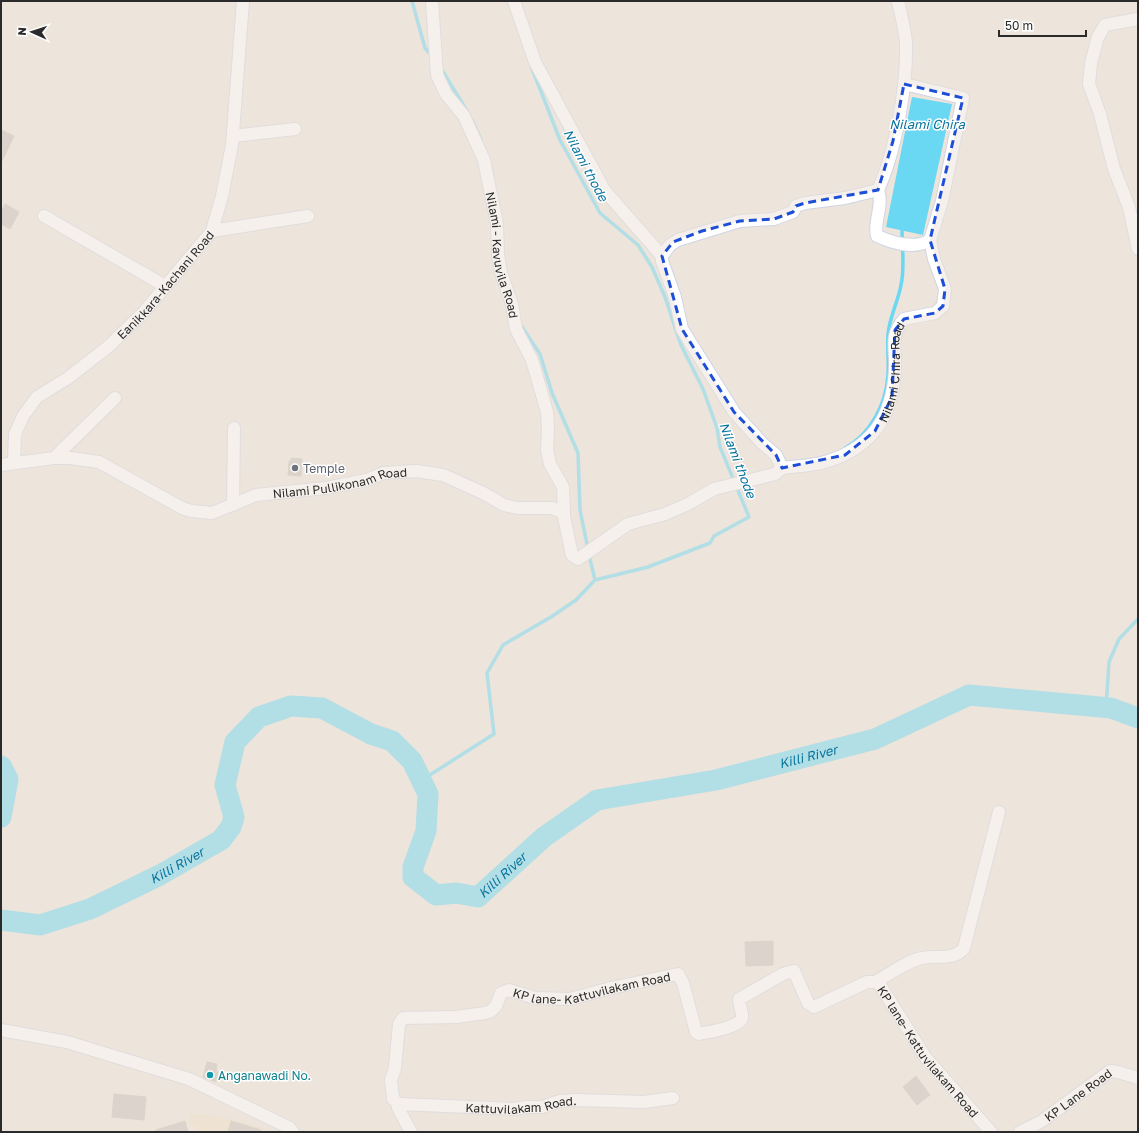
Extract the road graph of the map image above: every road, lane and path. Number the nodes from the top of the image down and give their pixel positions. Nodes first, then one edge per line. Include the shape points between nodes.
1 (244, 1) edge
2 (432, 1) edge
3 (514, 1) edge
4 (898, 1) edge
5 (1138, 19) edge
6 (904, 84) junction
7 (295, 129) dead end
8 (233, 136) junction
9 (878, 190) junction
10 (44, 216) dead end
11 (308, 216) dead end
12 (212, 231) junction
13 (930, 240) junction
14 (1138, 249) edge
15 (662, 256) junction
16 (165, 286) junction
17 (115, 398) dead end
18 (234, 428) dead end
19 (54, 458) junction
20 (14, 462) junction
21 (1, 465) edge
22 (782, 468) junction
23 (233, 505) junction
24 (564, 513) junction
25 (999, 812) dead end
26 (877, 981) junction
27 (1, 1030) edge
28 (1138, 1078) edge
29 (674, 1098) dead end
30 (400, 1104) junction
31 (294, 1132) edge
32 (411, 1132) edge
33 (991, 1132) edge
34 (1020, 1132) edge

1 - 8 street, Eanikkara-Kachani Road
2 - 24 street, Nilami - Kavuvila Road via 437,75 446,94 464,116 484,160 497,224 498,255 502,273 512,304 516,329 532,360 547,412 547,450 550,464 563,486
3 - 15 street via 536,62 606,191
4 - 6 street via 906,42
5 - 14 street via 1105,25 1094,50 1089,84 1100,114 1114,169 1129,207
6 - 9 street via 894,141
6 - 13 street via 963,98 942,201
7 - 8 street
8 - 12 street, Eanikkara-Kachani Road via 222,196
9 - 13 street via 880,204 877,236 893,242 917,245
9 - 15 street via 845,198 805,202 796,206 793,212 774,219 740,221 702,231 673,242
10 - 16 street
11 - 12 street
12 - 16 street, Eanikkara-Kachani Road
13 - 22 street, Nilami Chira Road via 944,290 944,306 935,313 904,319 895,330 892,397 888,410 875,431 860,446 845,455 819,464
15 - 22 street via 682,329 734,412 776,455
16 - 20 street, Eanikkara-Kachani Road via 143,313 109,346 68,378 37,397 15,434
17 - 19 street
18 - 23 street
19 - 20 street, Nilami Pullikonam Road
19 - 23 street, Nilami Pullikonam Road via 99,462 191,511 212,513
20 - 21 street
22 - 24 street via 765,478 728,484 665,514 628,524 578,559 572,555
23 - 24 street, Nilami Pullikonam Road via 256,495 326,488 367,480 383,473 416,471 444,475 504,505 516,508 552,508
25 - 26 street via 964,948 960,954 917,960
26 - 30 street, KP lane- Kattuvilakam Road via 867,982 814,1007 808,1003 794,971 783,974 739,1000 741,1021 733,1026 699,1034 696,1032 683,983 678,974 570,999 535,998 509,990 501,993 496,1006 486,1013 456,1017 403,1018 399,1024 395,1068 391,1080 393,1099
26 - 33 street, KP lane- Kattuvilakam Road via 926,1058
27 - 31 street via 67,1042 190,1079
28 - 34 street, KP Lane Road via 1118,1072 1107,1073 1042,1120
29 - 30 street, Kattuvilakam Road. via 644,1102 560,1101 542,1107 513,1109
30 - 32 street via 398,1108

